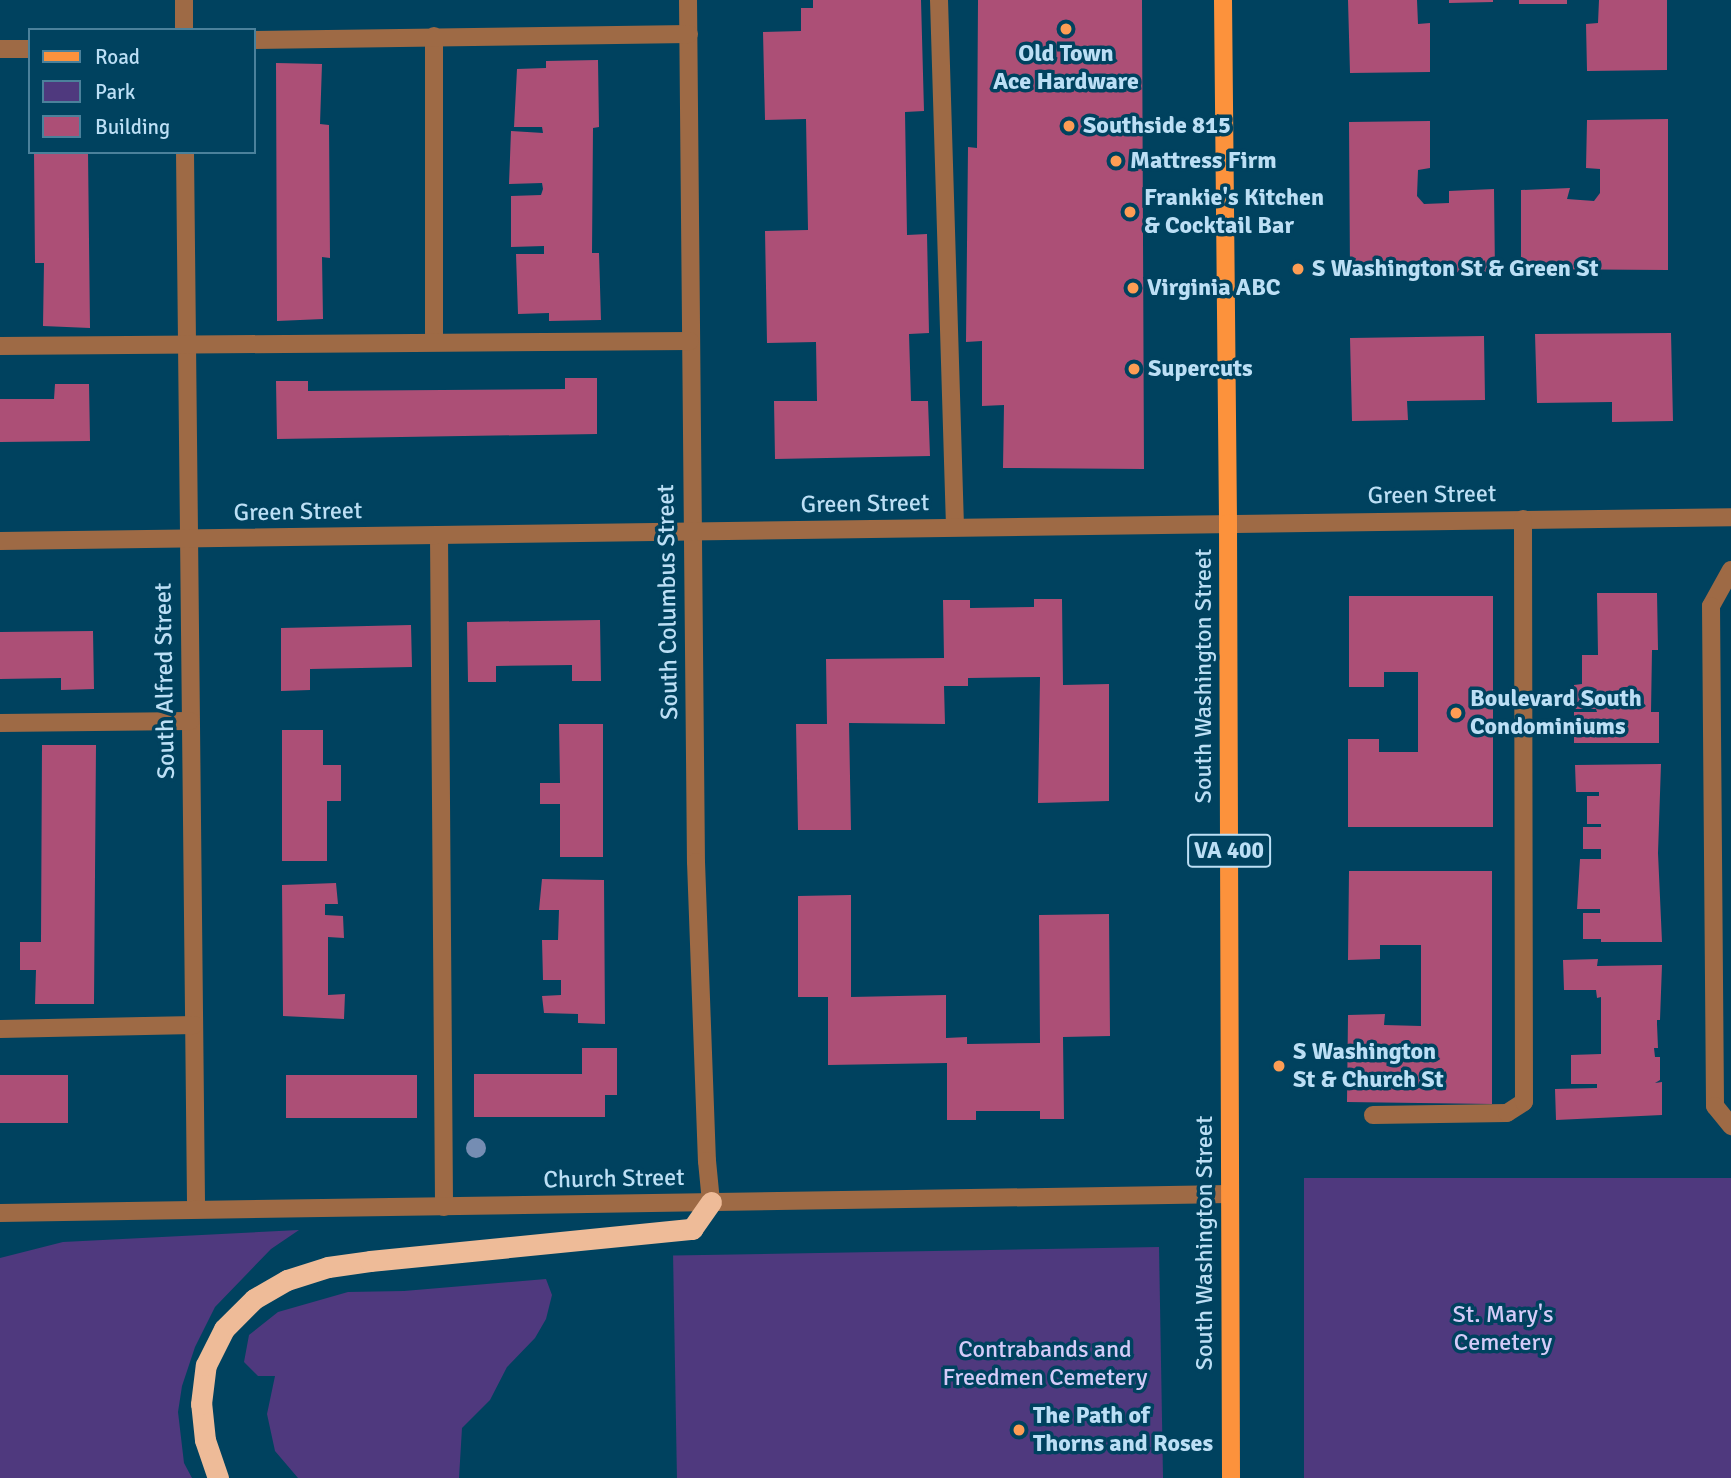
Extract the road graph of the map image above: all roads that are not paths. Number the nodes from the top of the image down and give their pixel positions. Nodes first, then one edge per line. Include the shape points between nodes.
1 (184, 0) edge
2 (688, 0) edge
3 (939, 0) edge
4 (1223, 0) edge
5 (184, 28) edge
6 (689, 34) junction
7 (434, 36) junction
8 (256, 40) edge
9 (0, 49) edge
10 (28, 49) edge
11 (185, 154) edge
12 (690, 341) junction
13 (434, 342) junction
14 (187, 344) junction
15 (0, 346) edge
16 (1731, 517) edge
17 (1523, 519) junction
18 (1228, 523) junction
19 (955, 527) junction
20 (692, 531) junction
21 (439, 534) junction
22 (188, 539) junction
23 (0, 541) edge
24 (1731, 570) edge
25 (190, 721) junction
26 (0, 723) edge
27 (194, 1026) junction
28 (0, 1028) edge
29 (1373, 1115) dead end
30 (1731, 1126) edge
31 (1230, 1194) junction
32 (711, 1202) junction
33 (444, 1207) junction
34 (196, 1209) junction
35 (0, 1213) edge
36 (218, 1478) edge
37 (1231, 1478) edge

1 - 5 street
2 - 6 street, South Columbus Street
3 - 19 street
4 - 18 main road, South Washington Street / VA 400
6 - 7 street
6 - 12 street, South Columbus Street
7 - 8 street
7 - 13 street
9 - 10 street
11 - 14 street, South Alfred Street
12 - 13 street
12 - 20 street, South Columbus Street
13 - 14 street
14 - 15 street
14 - 22 street, South Alfred Street
16 - 17 street, Green Street
17 - 18 street, Green Street
17 - 29 street via 1524,1102 1507,1113
18 - 19 street, Green Street
18 - 31 main road, South Washington Street / VA 400
19 - 20 street, Green Street
20 - 21 street, Green Street
20 - 32 street, South Columbus Street via 696,875
21 - 22 street, Green Street
21 - 33 street
22 - 23 street, Green Street
22 - 25 street, South Alfred Street
24 - 30 street via 1711,606 1715,1106
25 - 26 street
25 - 27 street, South Alfred Street
27 - 28 street
27 - 34 street, South Alfred Street
31 - 32 street, Church Street
31 - 37 main road, South Washington Street / VA 400
32 - 33 street, Church Street
32 - 36 highway via 692,1229 370,1261 286,1280 254,1299 224,1329 206,1365 201,1404 205,1440
33 - 34 street, Church Street
34 - 35 street, Church Street

